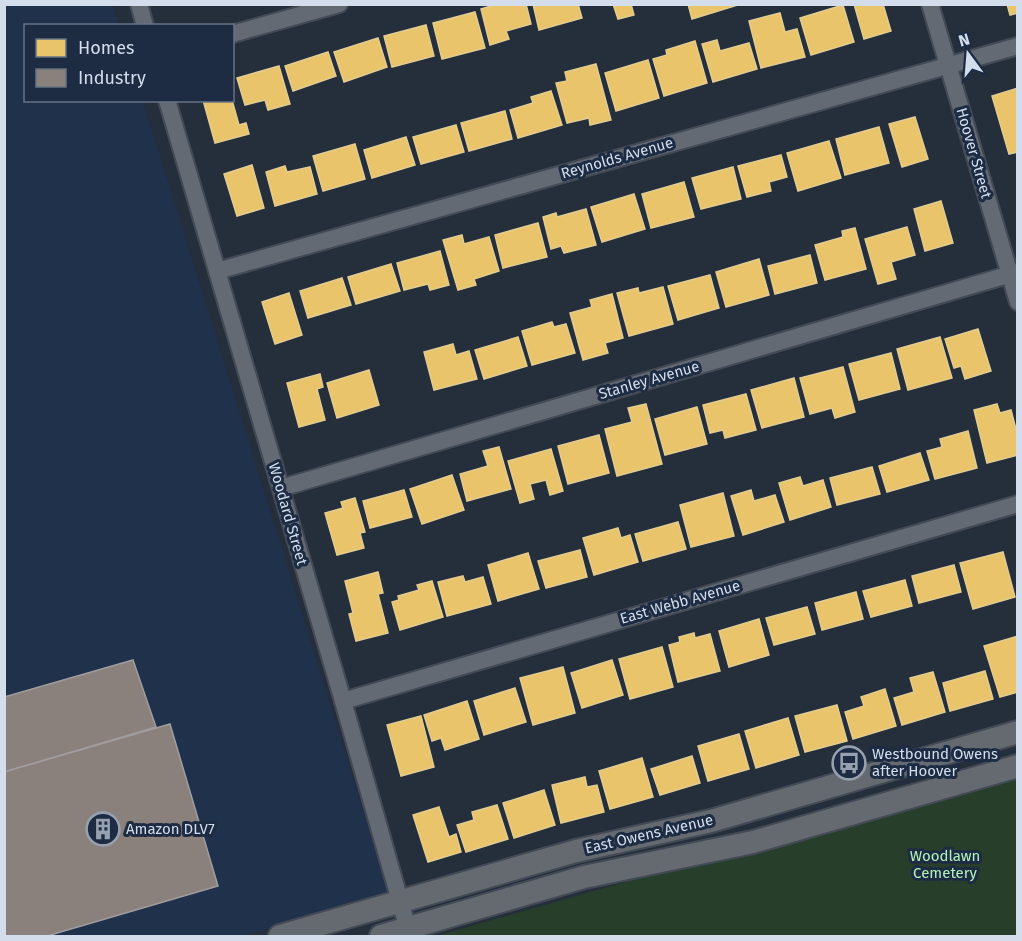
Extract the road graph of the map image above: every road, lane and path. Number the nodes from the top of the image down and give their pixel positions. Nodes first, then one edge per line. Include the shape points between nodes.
1 (139, 4) edge
2 (339, 4) edge
3 (930, 4) edge
4 (144, 24) edge
5 (234, 33) edge
6 (1017, 46) edge
7 (948, 65) junction
8 (168, 102) edge
9 (217, 271) junction
10 (1013, 274) edge
11 (1017, 302) edge
12 (281, 488) junction
13 (1017, 504) edge
14 (343, 701) junction
15 (1017, 732) edge
16 (1017, 766) edge
17 (400, 902) junction
18 (408, 929) junction
19 (280, 936) edge
20 (381, 936) edge

1 - 4 street
2 - 5 street
3 - 7 street, Hoover Street
6 - 7 street, Reynolds Avenue
7 - 9 street, Reynolds Avenue
7 - 10 street, Hoover Street
8 - 9 street, Woodard Street
9 - 12 street, Woodard Street
10 - 11 street, Hoover Street
10 - 12 street, Stanley Avenue
12 - 14 street, Woodard Street
13 - 14 street, East Webb Avenue
14 - 17 street, Woodard Street
15 - 17 main road, East Owens Avenue via 711,821 576,851
16 - 18 main road, East Owens Avenue via 753,842 584,877
17 - 18 street, Woodard Street
17 - 19 main road, East Owens Avenue
18 - 20 main road, East Owens Avenue

